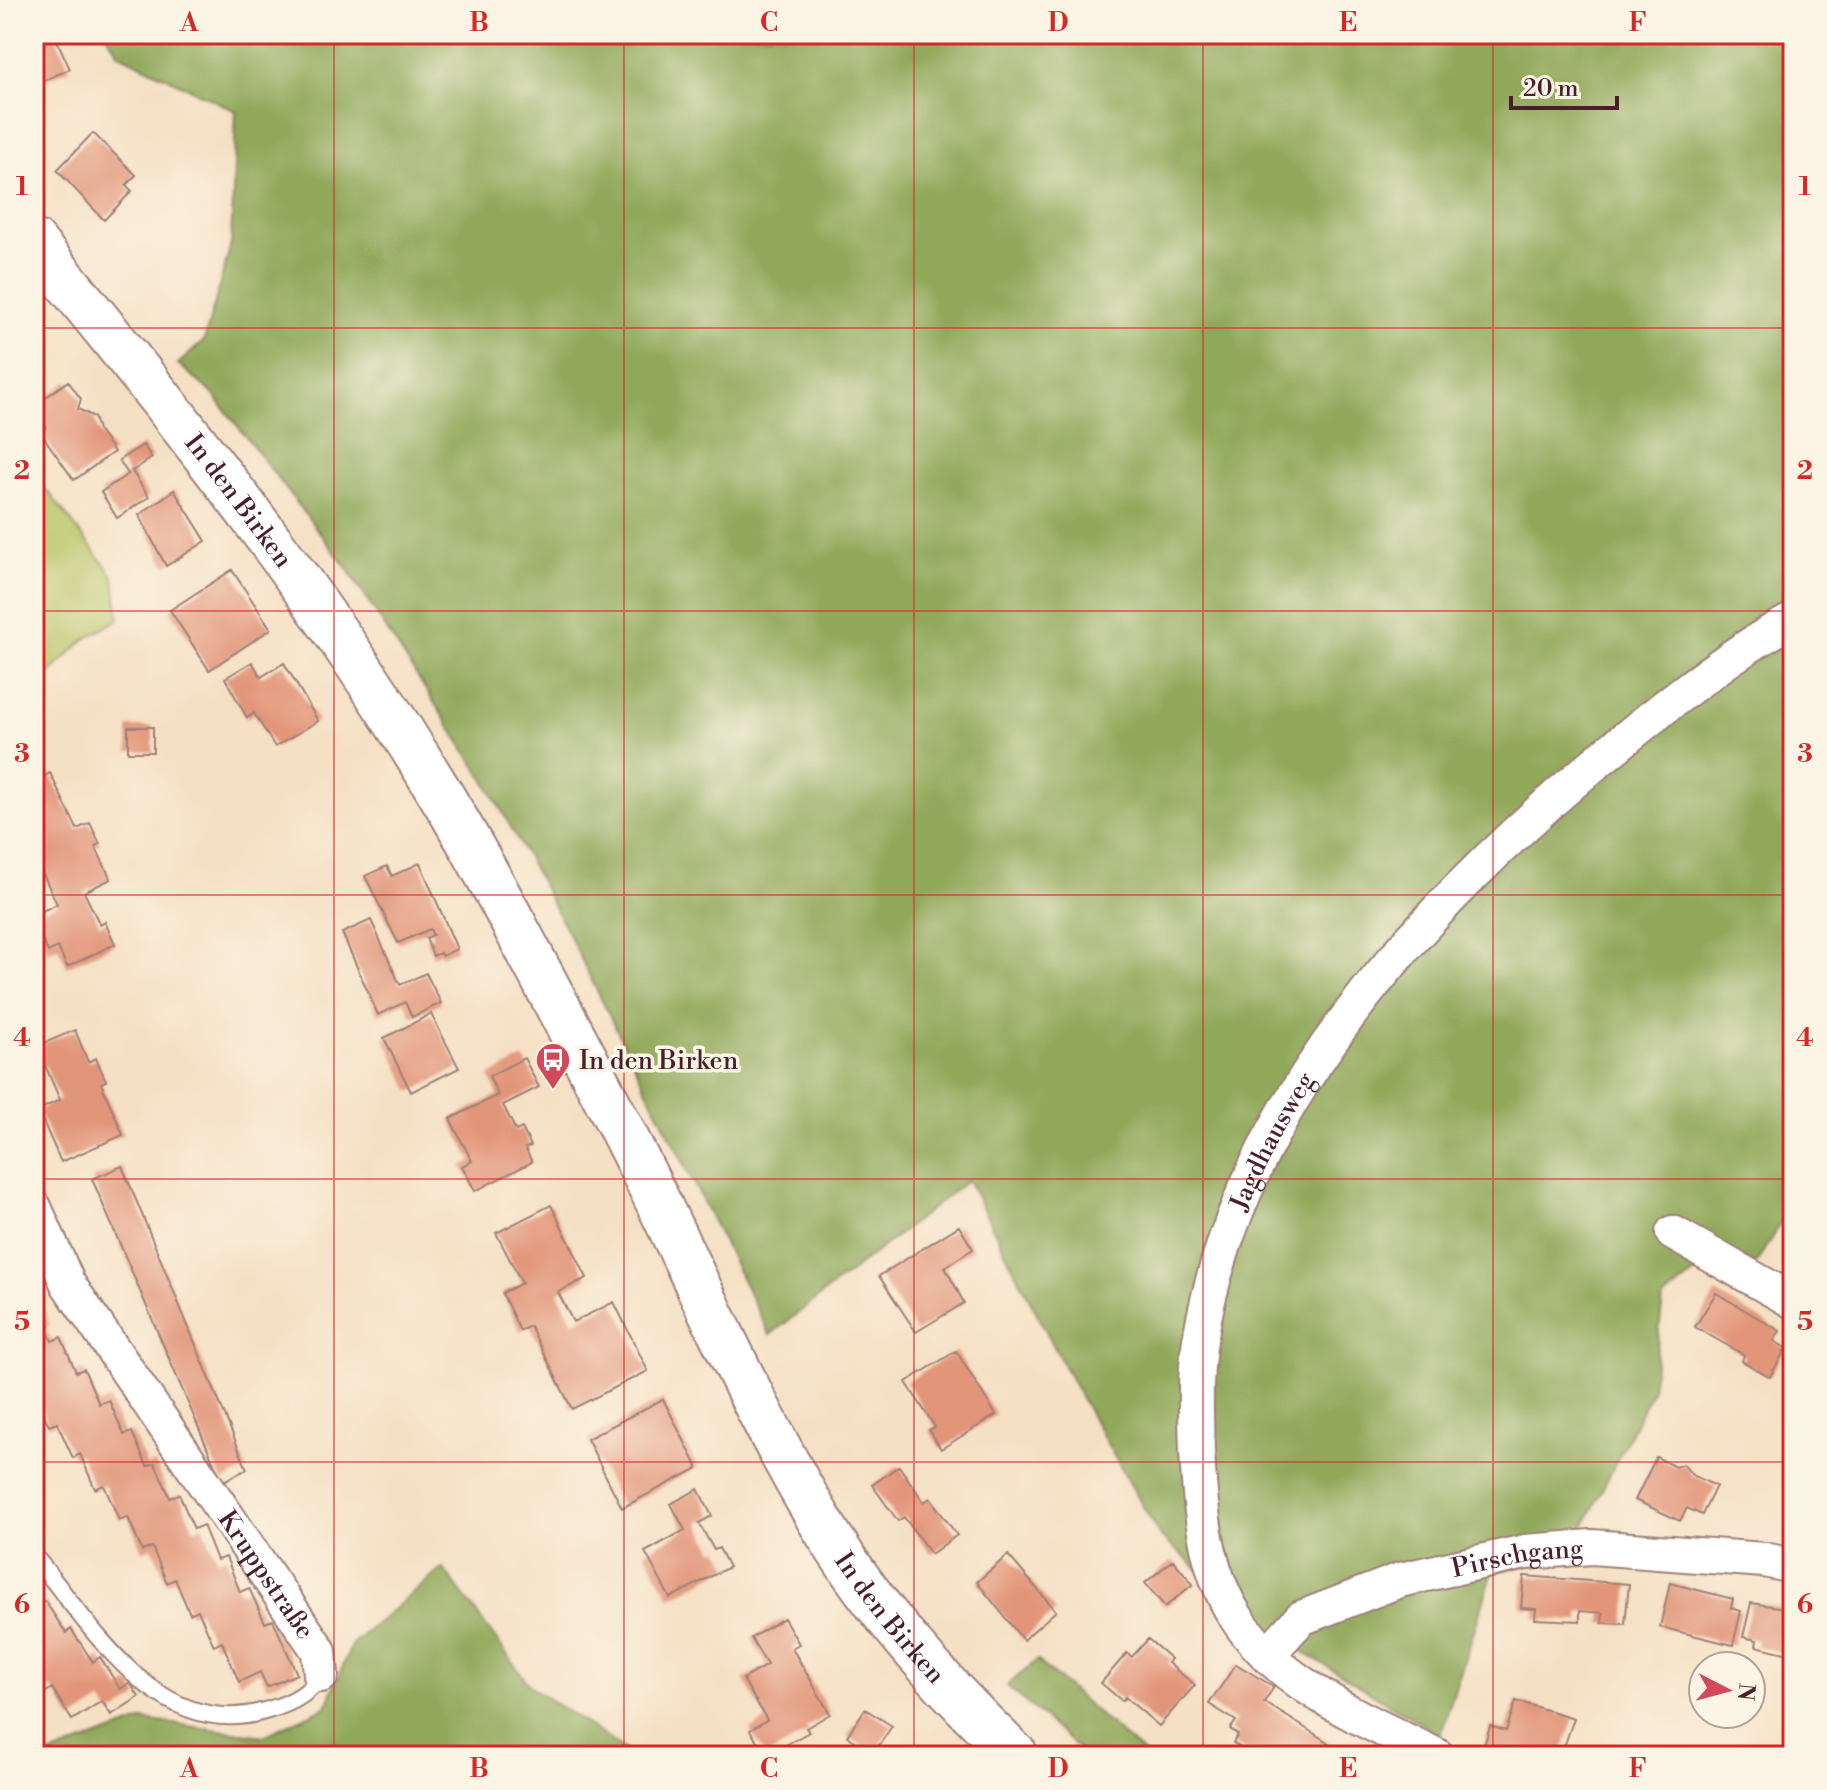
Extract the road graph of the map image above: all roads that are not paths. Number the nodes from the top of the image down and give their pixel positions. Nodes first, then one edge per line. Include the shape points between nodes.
1 (34, 242) edge
2 (1793, 620) edge
3 (34, 1207) edge
4 (1673, 1233) dead end
5 (1793, 1301) edge
6 (34, 1556) edge
7 (1793, 1566) edge
8 (1267, 1655) junction
9 (321, 1675) joint
10 (1016, 1756) edge
11 (1437, 1756) edge

1 - 10 street, In den Birken via 222,473 402,731 532,959 756,1406 830,1537 924,1662
2 - 8 street, Jagdhausweg via 1643,724 1517,829 1414,936 1307,1076 1267,1140 1227,1235 1210,1294 1196,1373 1196,1420 1207,1545 1237,1619
3 - 9 street, Kruppstraße via 68,1284 319,1651
4 - 5 street
6 - 9 lane, Kruppstraße via 138,1681 183,1709 242,1717 280,1707 313,1689
7 - 8 street, Pirschgang via 1592,1547 1525,1552 1400,1580 1301,1618
8 - 11 street, Jagdhausweg via 1307,1687

